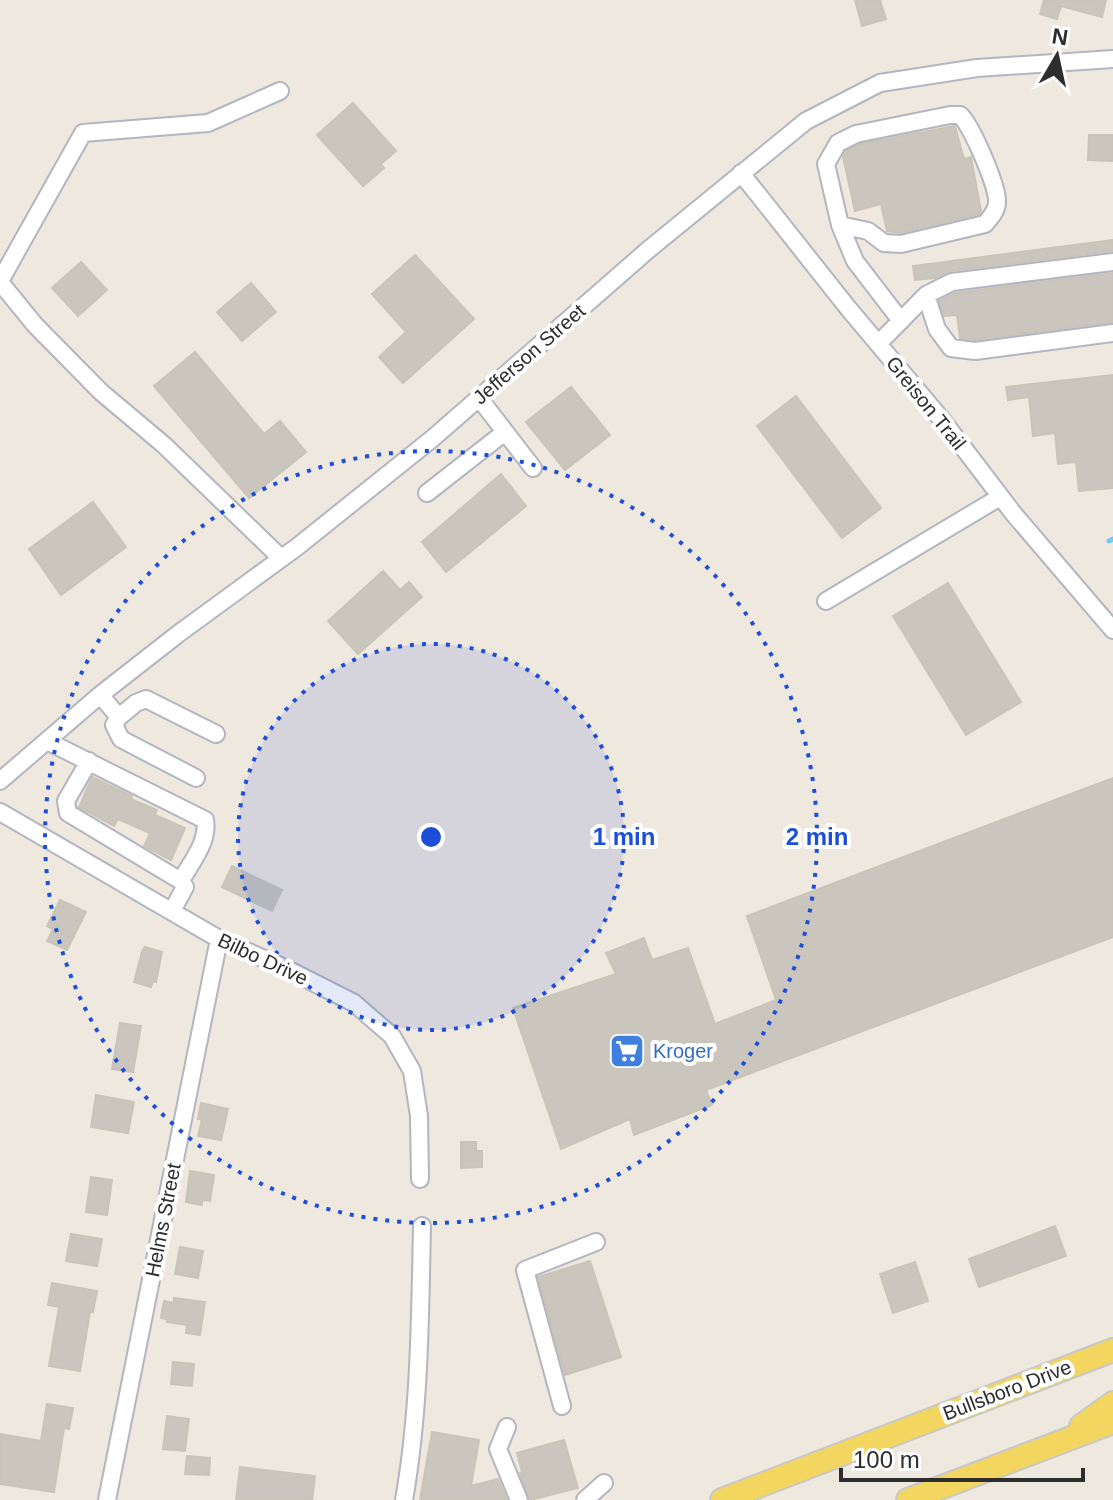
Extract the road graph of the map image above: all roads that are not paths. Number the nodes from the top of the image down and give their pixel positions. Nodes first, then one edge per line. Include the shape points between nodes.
1 (1113, 59) edge
2 (280, 91) dead end
3 (741, 173) junction
4 (840, 225) junction
5 (1113, 262) edge
6 (0, 282) edge
7 (926, 295) junction
8 (901, 321) junction
9 (1113, 333) edge
10 (878, 344) junction
11 (479, 398) junction
12 (505, 432) junction
13 (533, 468) dead end
14 (427, 493) dead end
15 (1000, 497) junction
16 (281, 558) junction
17 (826, 601) dead end
18 (1113, 630) edge
19 (100, 695) junction
20 (119, 717) junction
21 (216, 734) dead end
22 (47, 741) junction
23 (89, 761) junction
24 (196, 778) dead end
25 (0, 781) edge
26 (0, 812) edge
27 (181, 881) junction
28 (172, 911) junction
29 (219, 939) junction
30 (420, 1179) dead end
31 (422, 1226) dead end
32 (596, 1242) dead end
33 (1113, 1350) edge
34 (1113, 1403) edge
35 (562, 1406) dead end
36 (1113, 1422) edge
37 (507, 1427) dead end
38 (1057, 1443) junction
39 (604, 1483) dead end
40 (107, 1500) edge
41 (404, 1500) edge
42 (519, 1500) edge
43 (585, 1500) edge
44 (722, 1500) edge
45 (908, 1500) edge

1 - 3 street, Jefferson Street via 977,68 880,83 806,121
2 - 6 street via 208,123 83,133
3 - 10 street, Greison Trail
3 - 11 street, Jefferson Street
4 - 4 street via 826,164 838,143 856,134 950,115 967,121 997,202 985,224 901,244 884,243 868,231
4 - 8 street via 855,261
5 - 7 street via 952,282
6 - 16 street via 101,392
7 - 8 street
7 - 9 street via 937,329 951,348 975,351
8 - 10 street
10 - 15 street, Greison Trail
11 - 12 street
11 - 16 street, Jefferson Street
12 - 13 street
12 - 14 street
15 - 17 street
15 - 18 street, Greison Trail
16 - 19 street, Jefferson Street
19 - 20 street
19 - 22 street, Jefferson Street
20 - 21 street via 146,699
20 - 24 street via 114,725 121,739
22 - 23 street
22 - 25 street, Jefferson Street
23 - 27 street via 70,795 68,813
23 - 27 street via 205,820 204,841
26 - 28 street, Bilbo Drive
27 - 28 street via 185,887
28 - 29 street, Bilbo Drive
29 - 30 street, Bilbo Drive via 354,1003 392,1036 412,1071
29 - 40 street, Helms Street
31 - 41 street via 419,1373
32 - 35 street via 525,1270
33 - 44 main road, Bullsboro Drive
34 - 38 main road
36 - 38 main road
37 - 42 street via 498,1449
38 - 45 main road
39 - 43 street

